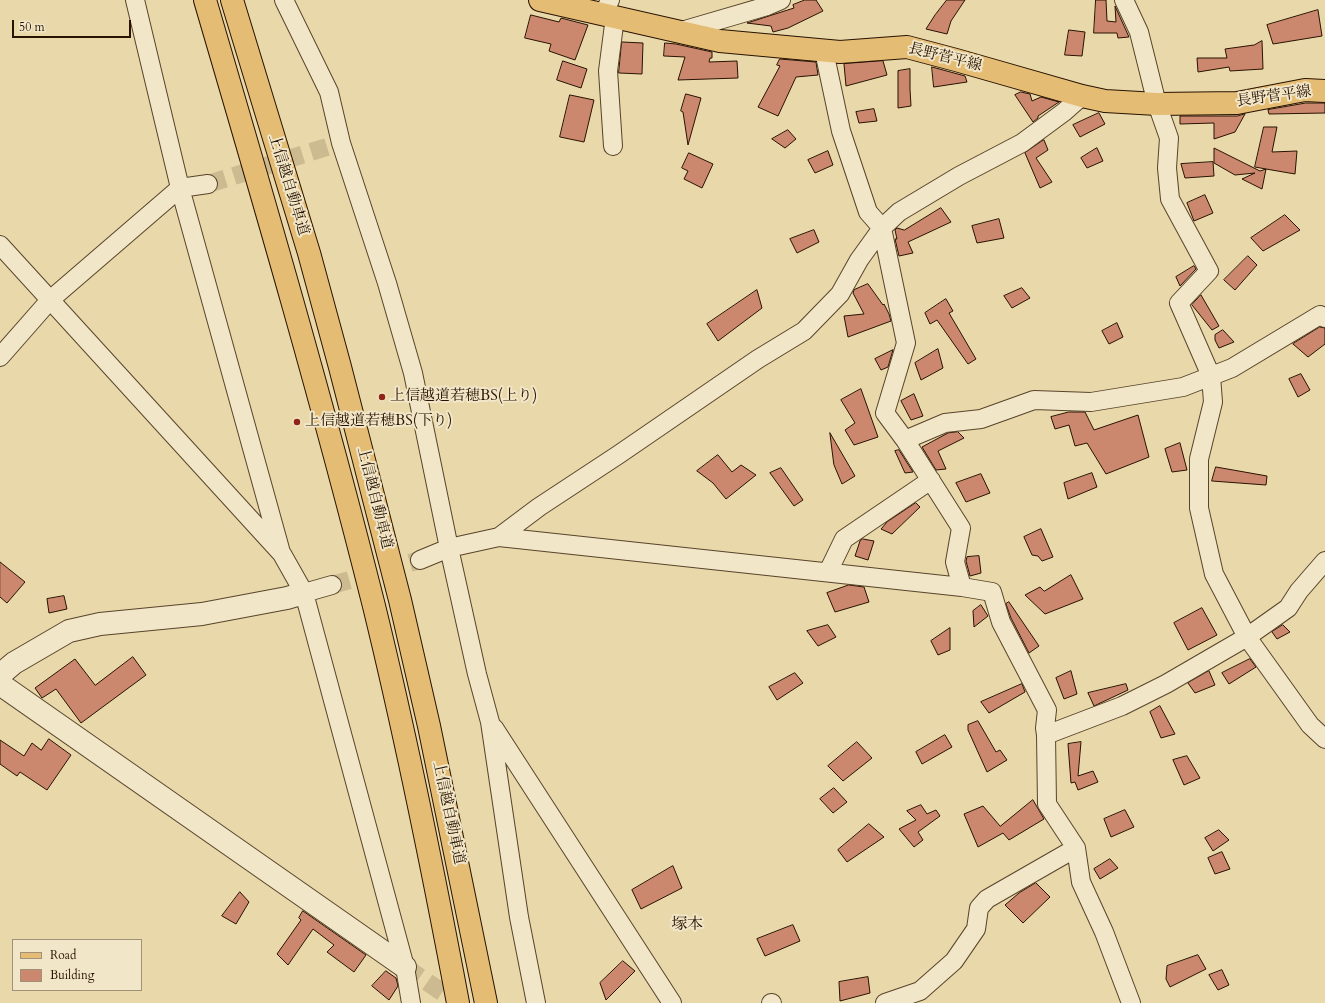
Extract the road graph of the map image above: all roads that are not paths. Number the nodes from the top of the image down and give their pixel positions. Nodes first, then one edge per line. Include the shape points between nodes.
1 (135, 0) edge
2 (205, 0) edge
3 (232, 0) edge
4 (284, 0) edge
5 (540, 0) edge
6 (781, 0) edge
7 (1124, 0) edge
8 (609, 11) edge
9 (678, 32) junction
10 (824, 51) junction
11 (1325, 90) edge
12 (1082, 96) junction
13 (1157, 104) junction
14 (613, 146) dead end
15 (208, 184) tunnel mouth
16 (180, 188) junction
17 (882, 228) junction
18 (0, 245) edge
19 (50, 300) junction
20 (1325, 318) edge
21 (0, 358) edge
22 (1211, 376) junction
23 (905, 440) junction
24 (931, 480) junction
25 (499, 536) junction
26 (449, 548) junction
27 (282, 554) junction
28 (420, 560) tunnel mouth
29 (1325, 561) edge
30 (828, 572) junction
31 (332, 586) tunnel mouth
32 (962, 587) junction
33 (304, 593) junction
34 (1247, 637) junction
35 (0, 675) edge
36 (0, 684) edge
37 (490, 722) junction
38 (1046, 736) junction
39 (1325, 739) edge
40 (1076, 848) junction
41 (405, 967) junction
42 (411, 1003) edge
43 (458, 1003) edge
44 (486, 1003) edge
45 (536, 1003) edge
46 (672, 1003) edge
47 (886, 1003) edge
48 (1131, 1003) edge

1 - 16 street
2 - 43 main road, 上信越自動車道 via 312,373 374,606 403,732
3 - 44 main road, 上信越自動車道 via 309,253 398,592 429,726
4 - 26 street via 329,92 334,145 387,283 413,373
5 - 8 main road, 長野菅平線
6 - 9 street
7 - 13 street via 1138,32
8 - 9 main road, 長野菅平線
8 - 14 street via 608,71
9 - 10 main road, 長野菅平線 via 720,41
10 - 12 main road, 長野菅平線 via 907,47
10 - 17 street via 841,131 868,212
11 - 13 main road, 長野菅平線 via 1305,90 1237,103
12 - 13 main road, 長野菅平線 via 1105,102
12 - 17 street via 1022,143 959,176 899,212
13 - 22 street via 1169,138 1167,168 1170,199 1209,271 1179,303
15 - 16 street
16 - 19 street
16 - 27 street
17 - 23 street via 906,343 885,413
17 - 25 street via 859,260 840,294 804,331 752,363
18 - 19 street
19 - 21 street
19 - 27 street
20 - 22 street via 1320,315 1232,368
22 - 23 street via 1183,387 1090,402 1034,400 981,420 945,423
22 - 34 street via 1213,402 1199,459 1199,508 1214,574
23 - 24 street
24 - 30 street via 844,539
24 - 32 street via 961,528 955,562
25 - 26 street
25 - 30 street
26 - 28 street
26 - 37 street
27 - 33 street
29 - 34 street via 1288,608
30 - 32 street
31 - 33 street
32 - 38 street via 992,592 1001,622 1046,710
33 - 35 street via 202,614 100,624 69,631 14,663
33 - 41 street
34 - 38 street via 1122,706
34 - 39 street via 1310,725
36 - 41 street
37 - 45 street via 519,917
37 - 46 street
38 - 40 street via 1047,804
40 - 47 street via 987,899 979,908 976,929 954,961 920,992
40 - 48 street via 1081,882 1104,932
41 - 42 street

